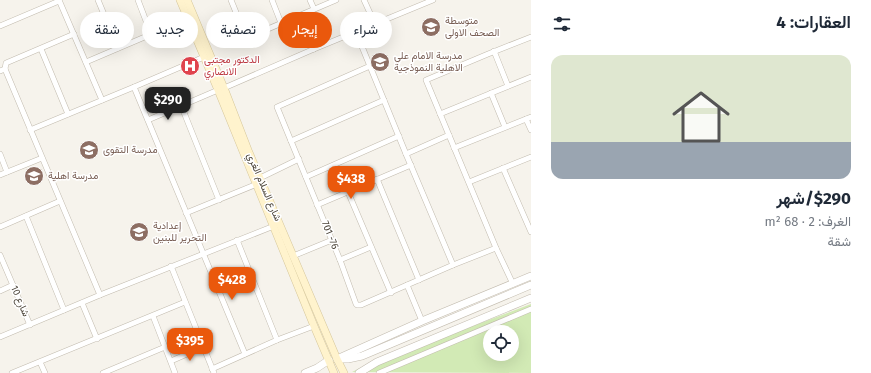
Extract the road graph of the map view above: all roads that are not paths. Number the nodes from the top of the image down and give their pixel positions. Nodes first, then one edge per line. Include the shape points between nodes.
1 (59, 0) edge
2 (98, 0) edge
3 (138, 0) edge
4 (180, 0) edge
5 (187, 0) edge
6 (231, 0) edge
7 (272, 0) edge
8 (310, 0) edge
9 (336, 0) edge
10 (364, 0) edge
11 (434, 0) edge
12 (314, 9) junction
13 (103, 12) edge
14 (143, 12) edge
15 (185, 12) edge
16 (306, 12) edge
17 (370, 12) edge
18 (278, 15) edge
19 (392, 17) edge
20 (278, 24) edge
21 (0, 26) edge
22 (74, 34) junction
23 (531, 37) edge
24 (340, 38) edge
25 (198, 43) edge
26 (118, 48) edge
27 (363, 48) edge
28 (41, 49) junction
29 (314, 49) joint
30 (494, 51) junction
31 (204, 57) junction
32 (86, 62) junction
33 (370, 66) junction
34 (3, 70) edge
35 (531, 77) edge
36 (508, 86) junction
37 (134, 87) junction
38 (221, 89) junction
39 (491, 93) junction
40 (102, 100) junction
41 (384, 100) junction
42 (181, 105) junction
43 (68, 114) junction
44 (440, 114) junction
45 (529, 118) edge
46 (148, 120) junction
47 (505, 127) junction
48 (30, 130) junction
49 (531, 130) edge
50 (449, 135) junction
51 (399, 136) junction
52 (291, 141) junction
53 (454, 148) junction
54 (0, 154) edge
55 (406, 154) junction
56 (531, 157) edge
57 (42, 158) junction
58 (298, 159) junction
59 (411, 165) junction
60 (503, 168) junction
61 (7, 172) junction
62 (0, 175) edge
63 (306, 177) junction
64 (377, 180) junction
65 (259, 181) junction
66 (468, 182) junction
67 (348, 192) junction
68 (219, 200) junction
69 (60, 201) junction
70 (318, 205) junction
71 (186, 213) junction
72 (26, 216) junction
73 (274, 226) junction
74 (0, 227) edge
75 (531, 232) edge
76 (237, 240) junction
77 (332, 240) junction
78 (371, 247) junction
79 (496, 248) junction
80 (203, 254) junction
81 (0, 255) edge
82 (293, 256) junction
83 (340, 260) junction
84 (453, 265) junction
85 (171, 266) junction
86 (295, 270) junction
87 (419, 280) junction
88 (530, 280) edge
89 (513, 284) junction
90 (13, 285) junction
91 (407, 286) junction
92 (0, 291) edge
93 (391, 293) junction
94 (100, 295) junction
95 (531, 298) edge
96 (185, 302) junction
97 (82, 303) junction
98 (531, 309) edge
99 (64, 310) junction
100 (153, 316) junction
101 (422, 321) junction
102 (30, 325) junction
103 (314, 326) junction
104 (0, 337) edge
105 (97, 339) junction
106 (277, 340) junction
107 (388, 345) junction
108 (165, 347) junction
109 (203, 347) junction
110 (245, 354) junction
111 (393, 356) junction
112 (337, 358) junction
113 (329, 360) junction
114 (171, 361) junction
115 (40, 362) junction
116 (213, 371) edge
117 (316, 372) edge
118 (12, 373) edge
119 (44, 373) edge
120 (103, 373) edge
121 (175, 373) edge
122 (305, 373) edge
123 (334, 373) edge
124 (344, 373) edge
125 (359, 373) edge
126 (379, 373) edge

1 - 21 street
1 - 22 street
2 - 13 street
3 - 14 street
4 - 15 main road, شارع السلام الغري
5 - 38 main road, شارع السلام الغري
6 - 20 street via 246,36 252,36
7 - 18 street
8 - 12 street
9 - 12 street
10 - 17 street
11 - 19 street
12 - 16 street
22 - 28 street
22 - 32 street
23 - 30 street
24 - 29 street
25 - 31 main road, شارع السلام الغري
26 - 32 street
27 - 33 street
28 - 34 street via 6,63
28 - 43 street
29 - 38 street
30 - 36 street
30 - 44 street via 426,80
31 - 37 street
31 - 38 main road, شارع السلام الغري
32 - 40 street
33 - 41 street
33 - 52 street, 701 -76 via 277,108
34 - 48 street
35 - 36 street
36 - 39 street
37 - 40 street
37 - 46 street
38 - 42 street
38 - 65 main road, شارع السلام الغري
39 - 44 street
39 - 47 street
40 - 43 street
41 - 51 street
41 - 52 street
42 - 46 street
42 - 68 street
43 - 48 street
44 - 50 street
45 - 47 street
45 - 49 street
46 - 71 street
47 - 53 street
48 - 57 street
50 - 53 street
50 - 55 street
51 - 55 street
51 - 63 street
52 - 58 street, 701 -76
53 - 66 street
54 - 61 street
55 - 59 street
56 - 60 street
57 - 61 street
57 - 69 street
58 - 63 street, 701 -76
58 - 65 street
59 - 64 street
59 - 84 street
60 - 66 street
60 - 75 street
61 - 62 street
63 - 70 street, 701 -76
64 - 67 street
64 - 87 street
65 - 68 street
65 - 73 main road, شارع السلام الغري
65 - 82 main road, شارع السلام الغري
66 - 79 street
67 - 70 street
67 - 78 street
68 - 71 street
69 - 72 street
69 - 94 street
70 - 77 street, 701 -76
71 - 80 street
72 - 74 street
72 - 99 street
73 - 76 street
73 - 86 main road, شارع السلام الغري
76 - 80 street
76 - 106 street
77 - 82 street
77 - 83 street, 701 -76
78 - 83 street
78 - 93 street
79 - 84 street
79 - 89 street
80 - 85 street
80 - 110 street
81 - 90 street, شارع 10
82 - 86 main road, شارع السلام الغري
83 - 93 street, 701 -76 via 356,304
84 - 87 street
85 - 94 street
85 - 96 street
86 - 103 main road, شارع السلام الغري
86 - 112 main road, شارع السلام الغري
87 - 91 street
88 - 89 street
88 - 107 street
89 - 101 street
90 - 92 street
90 - 102 street, شارع 10
91 - 93 street
91 - 101 street
94 - 97 street
95 - 111 street
96 - 100 street
96 - 109 street
97 - 99 street
97 - 105 street
98 - 126 street
99 - 102 street
100 - 105 street
100 - 108 street
101 - 112 street
102 - 104 street
103 - 106 street
103 - 113 main road, شارع السلام الغري
105 - 115 street
106 - 110 street
107 - 111 street via 387,352
107 - 112 street via 362,356
108 - 114 street
108 - 120 street
109 - 114 street
109 - 116 street
110 - 116 street
111 - 125 street
112 - 124 main road, شارع السلام الغري
113 - 117 street
113 - 123 main road, شارع السلام الغري
114 - 121 street
115 - 118 street
115 - 119 street
117 - 122 street

